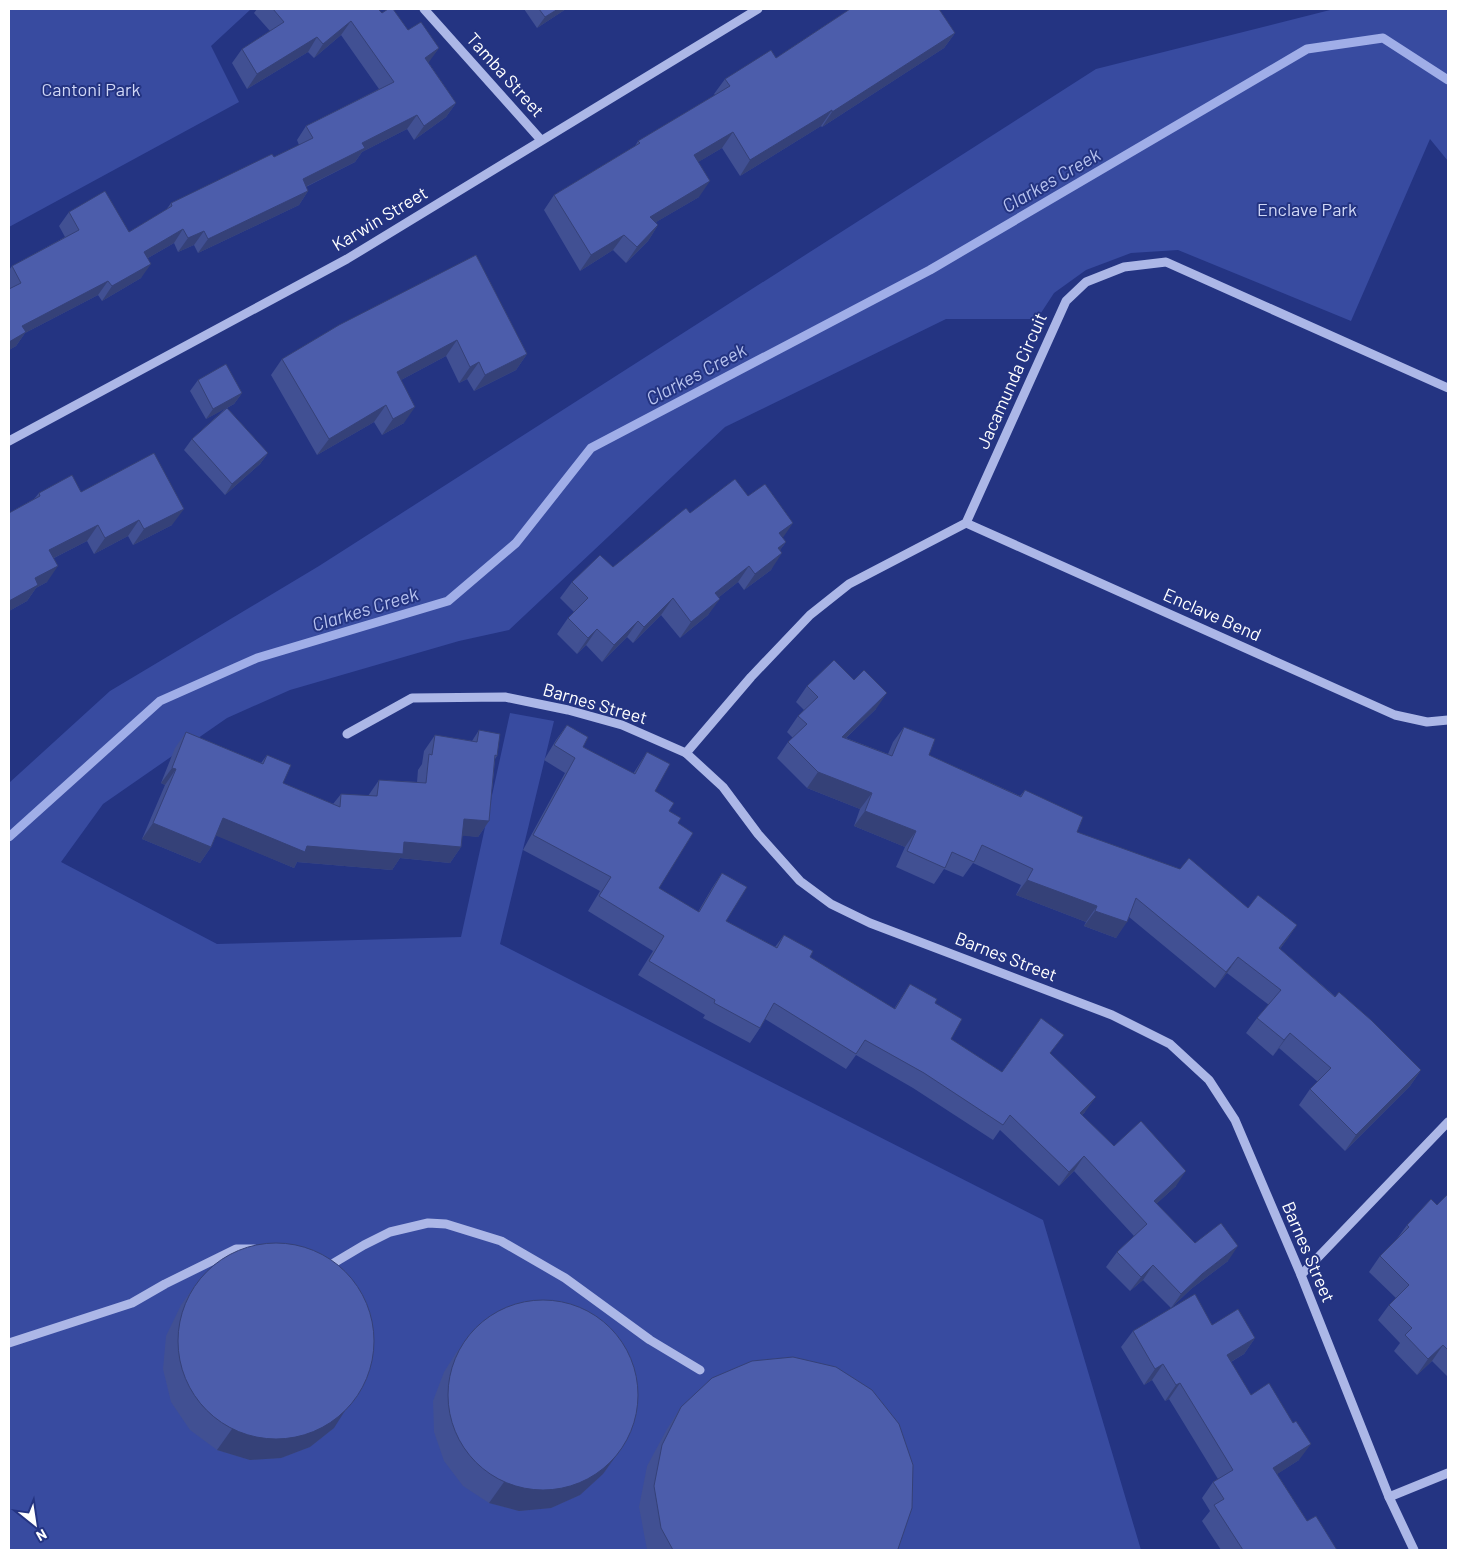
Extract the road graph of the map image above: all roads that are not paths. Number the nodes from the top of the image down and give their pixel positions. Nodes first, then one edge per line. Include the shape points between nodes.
1 (424, 9) edge
2 (758, 9) edge
3 (541, 140) junction
4 (1448, 388) edge
5 (9, 441) edge
6 (966, 523) junction
7 (1448, 720) edge
8 (347, 734) dead end
9 (686, 753) junction
10 (1448, 1122) edge
11 (262, 1249) edge
12 (321, 1264) edge
13 (1301, 1275) junction
14 (9, 1343) edge
15 (700, 1370) dead end
16 (1448, 1473) edge
17 (1389, 1497) junction
18 (1414, 1550) edge

1 - 3 street, Tamba Street
2 - 3 street, Karwin Street
3 - 5 street, Karwin Street via 347,259
4 - 6 street, Jacamunda Circuit via 1166,262 1124,267 1086,282 1066,301
6 - 7 street, Enclave Bend via 1395,715 1427,722
6 - 9 street via 849,584 810,615
8 - 9 street, Barnes Street via 412,698 505,697 622,725
9 - 13 street, Barnes Street via 723,787 758,834 800,881 831,904 870,923 1112,1016 1170,1044 1209,1080 1235,1120
10 - 13 street
11 - 14 street via 236,1249 132,1303
12 - 15 street via 328,1268 390,1232 428,1223 446,1224 501,1241 565,1278 650,1340
13 - 17 street, Barnes Street
16 - 17 street
17 - 18 street, Barnes Street

